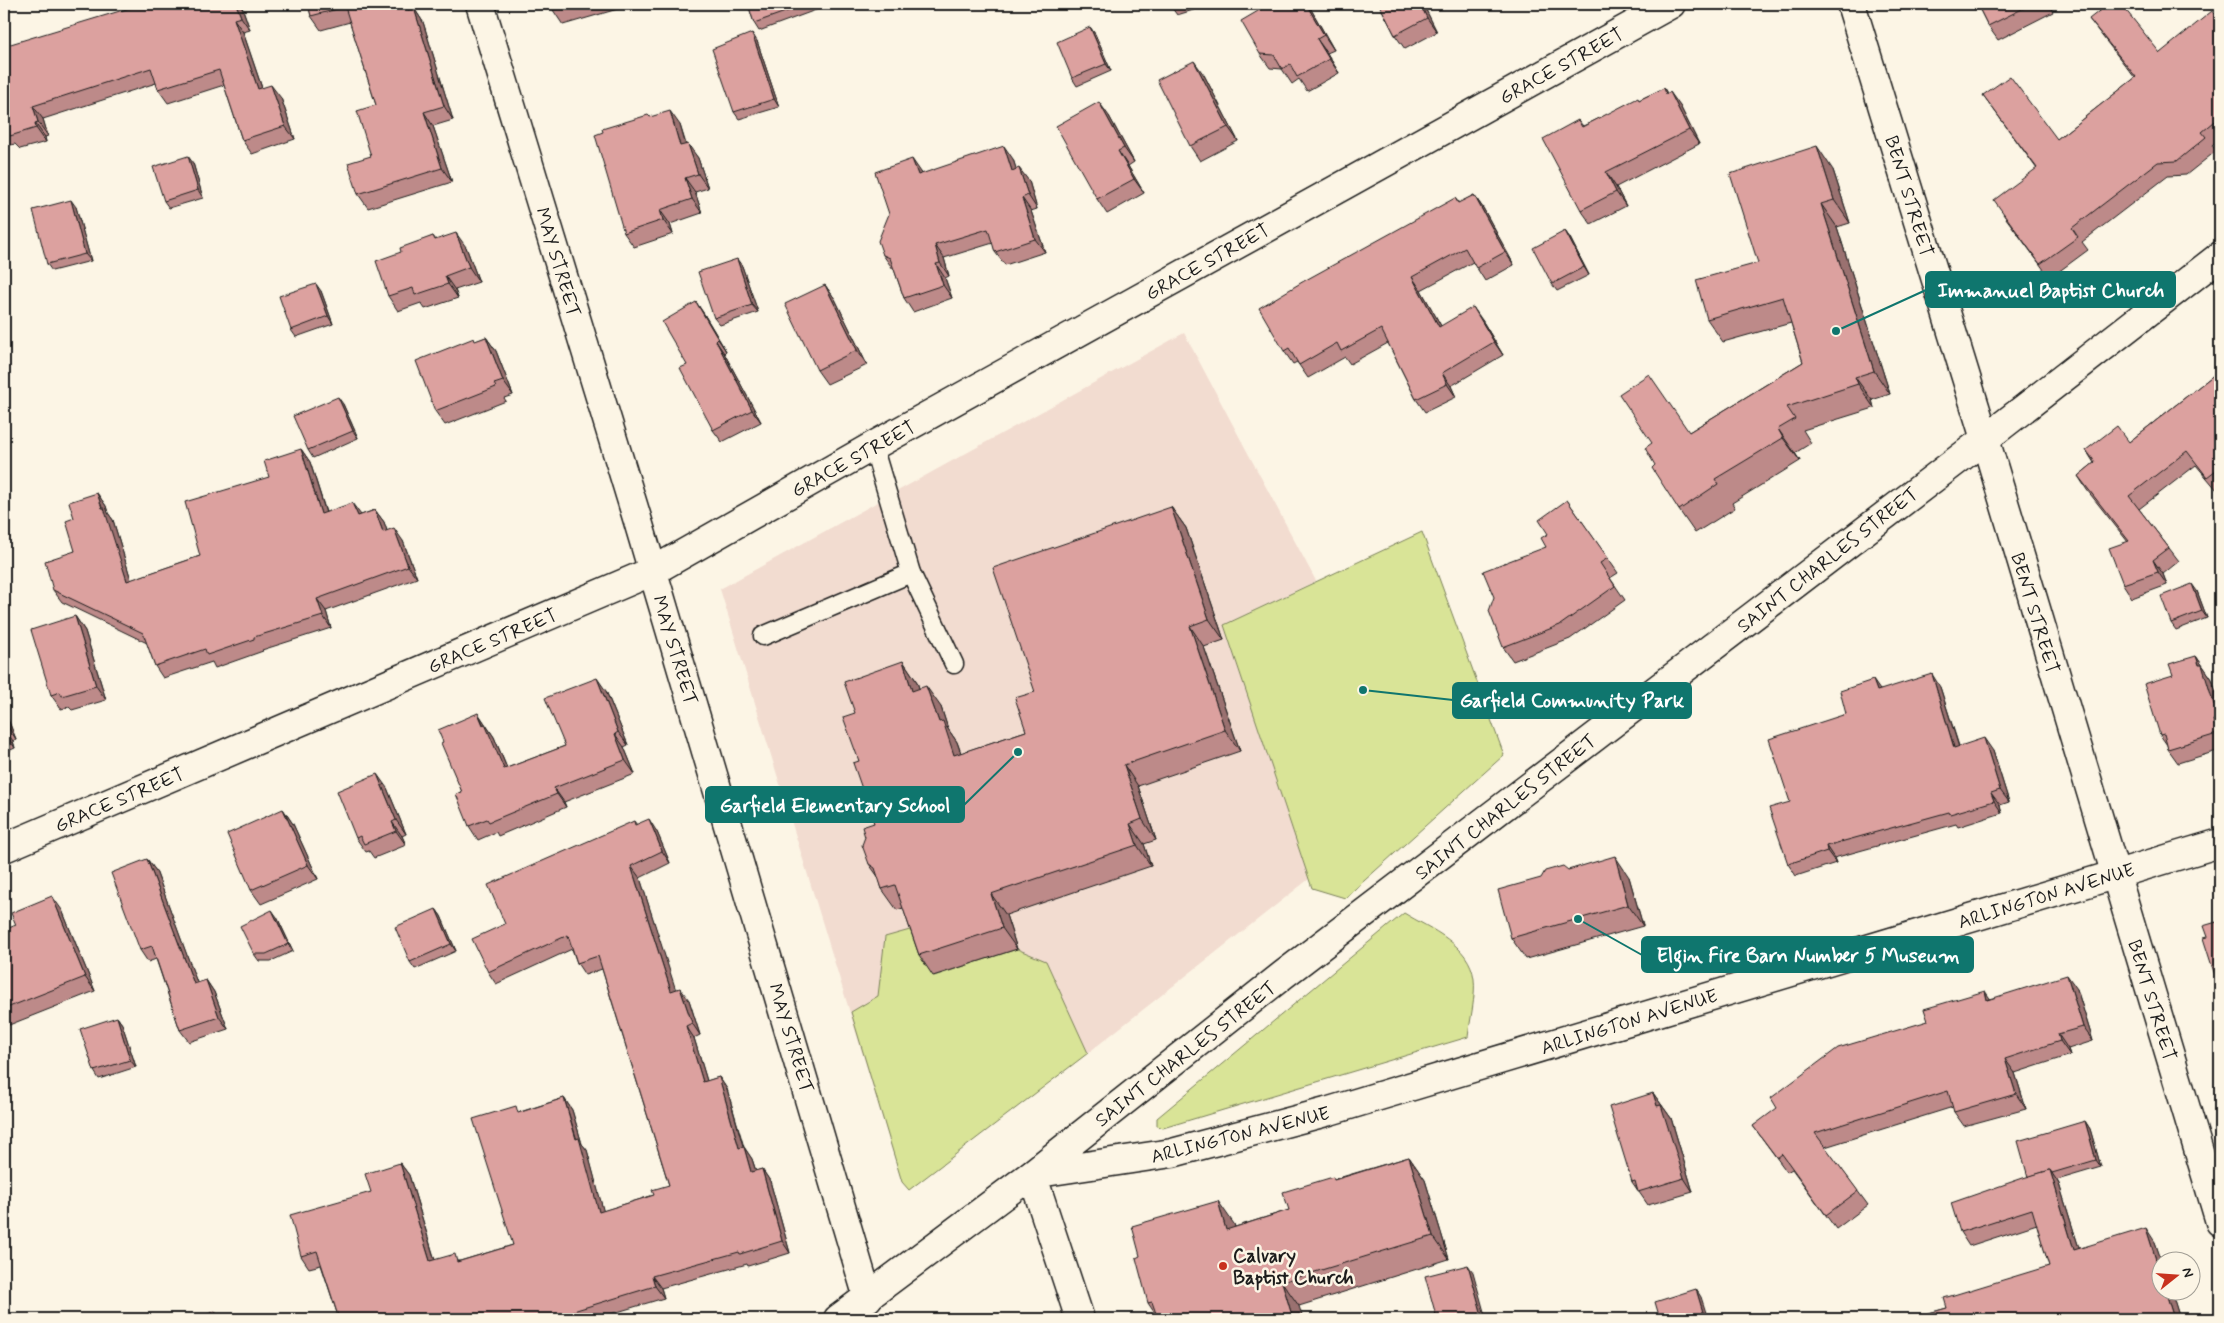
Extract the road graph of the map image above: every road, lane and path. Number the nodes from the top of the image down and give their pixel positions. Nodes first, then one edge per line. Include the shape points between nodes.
1 (480, 4) edge
2 (1671, 4) edge
3 (1850, 4) edge
4 (2220, 256) edge
5 (1985, 439) junction
6 (873, 446) junction
7 (652, 571) junction
8 (911, 573) junction
9 (763, 636) dead end
10 (954, 664) dead end
11 (2220, 843) edge
12 (4, 848) edge
13 (2115, 874) junction
14 (1032, 1174) junction
15 (2220, 1222) edge
16 (868, 1298) junction
17 (838, 1319) edge
18 (1080, 1319) edge

1 - 7 street, MAY STREET
2 - 6 street, GRACE STREET
3 - 5 street, BENT STREET
4 - 5 street, SAINT CHARLES STREET
5 - 13 street, BENT STREET
5 - 14 street, SAINT CHARLES STREET via 1283,975
6 - 7 street, GRACE STREET
6 - 8 lane
7 - 12 street, GRACE STREET
7 - 16 street, MAY STREET
8 - 9 lane
8 - 10 lane
11 - 13 street, ARLINGTON AVENUE
13 - 14 street, ARLINGTON AVENUE via 1326,1112 1172,1153
13 - 15 street, BENT STREET
14 - 16 street, SAINT CHARLES STREET
14 - 18 street
16 - 17 street, SAINT CHARLES STREET

